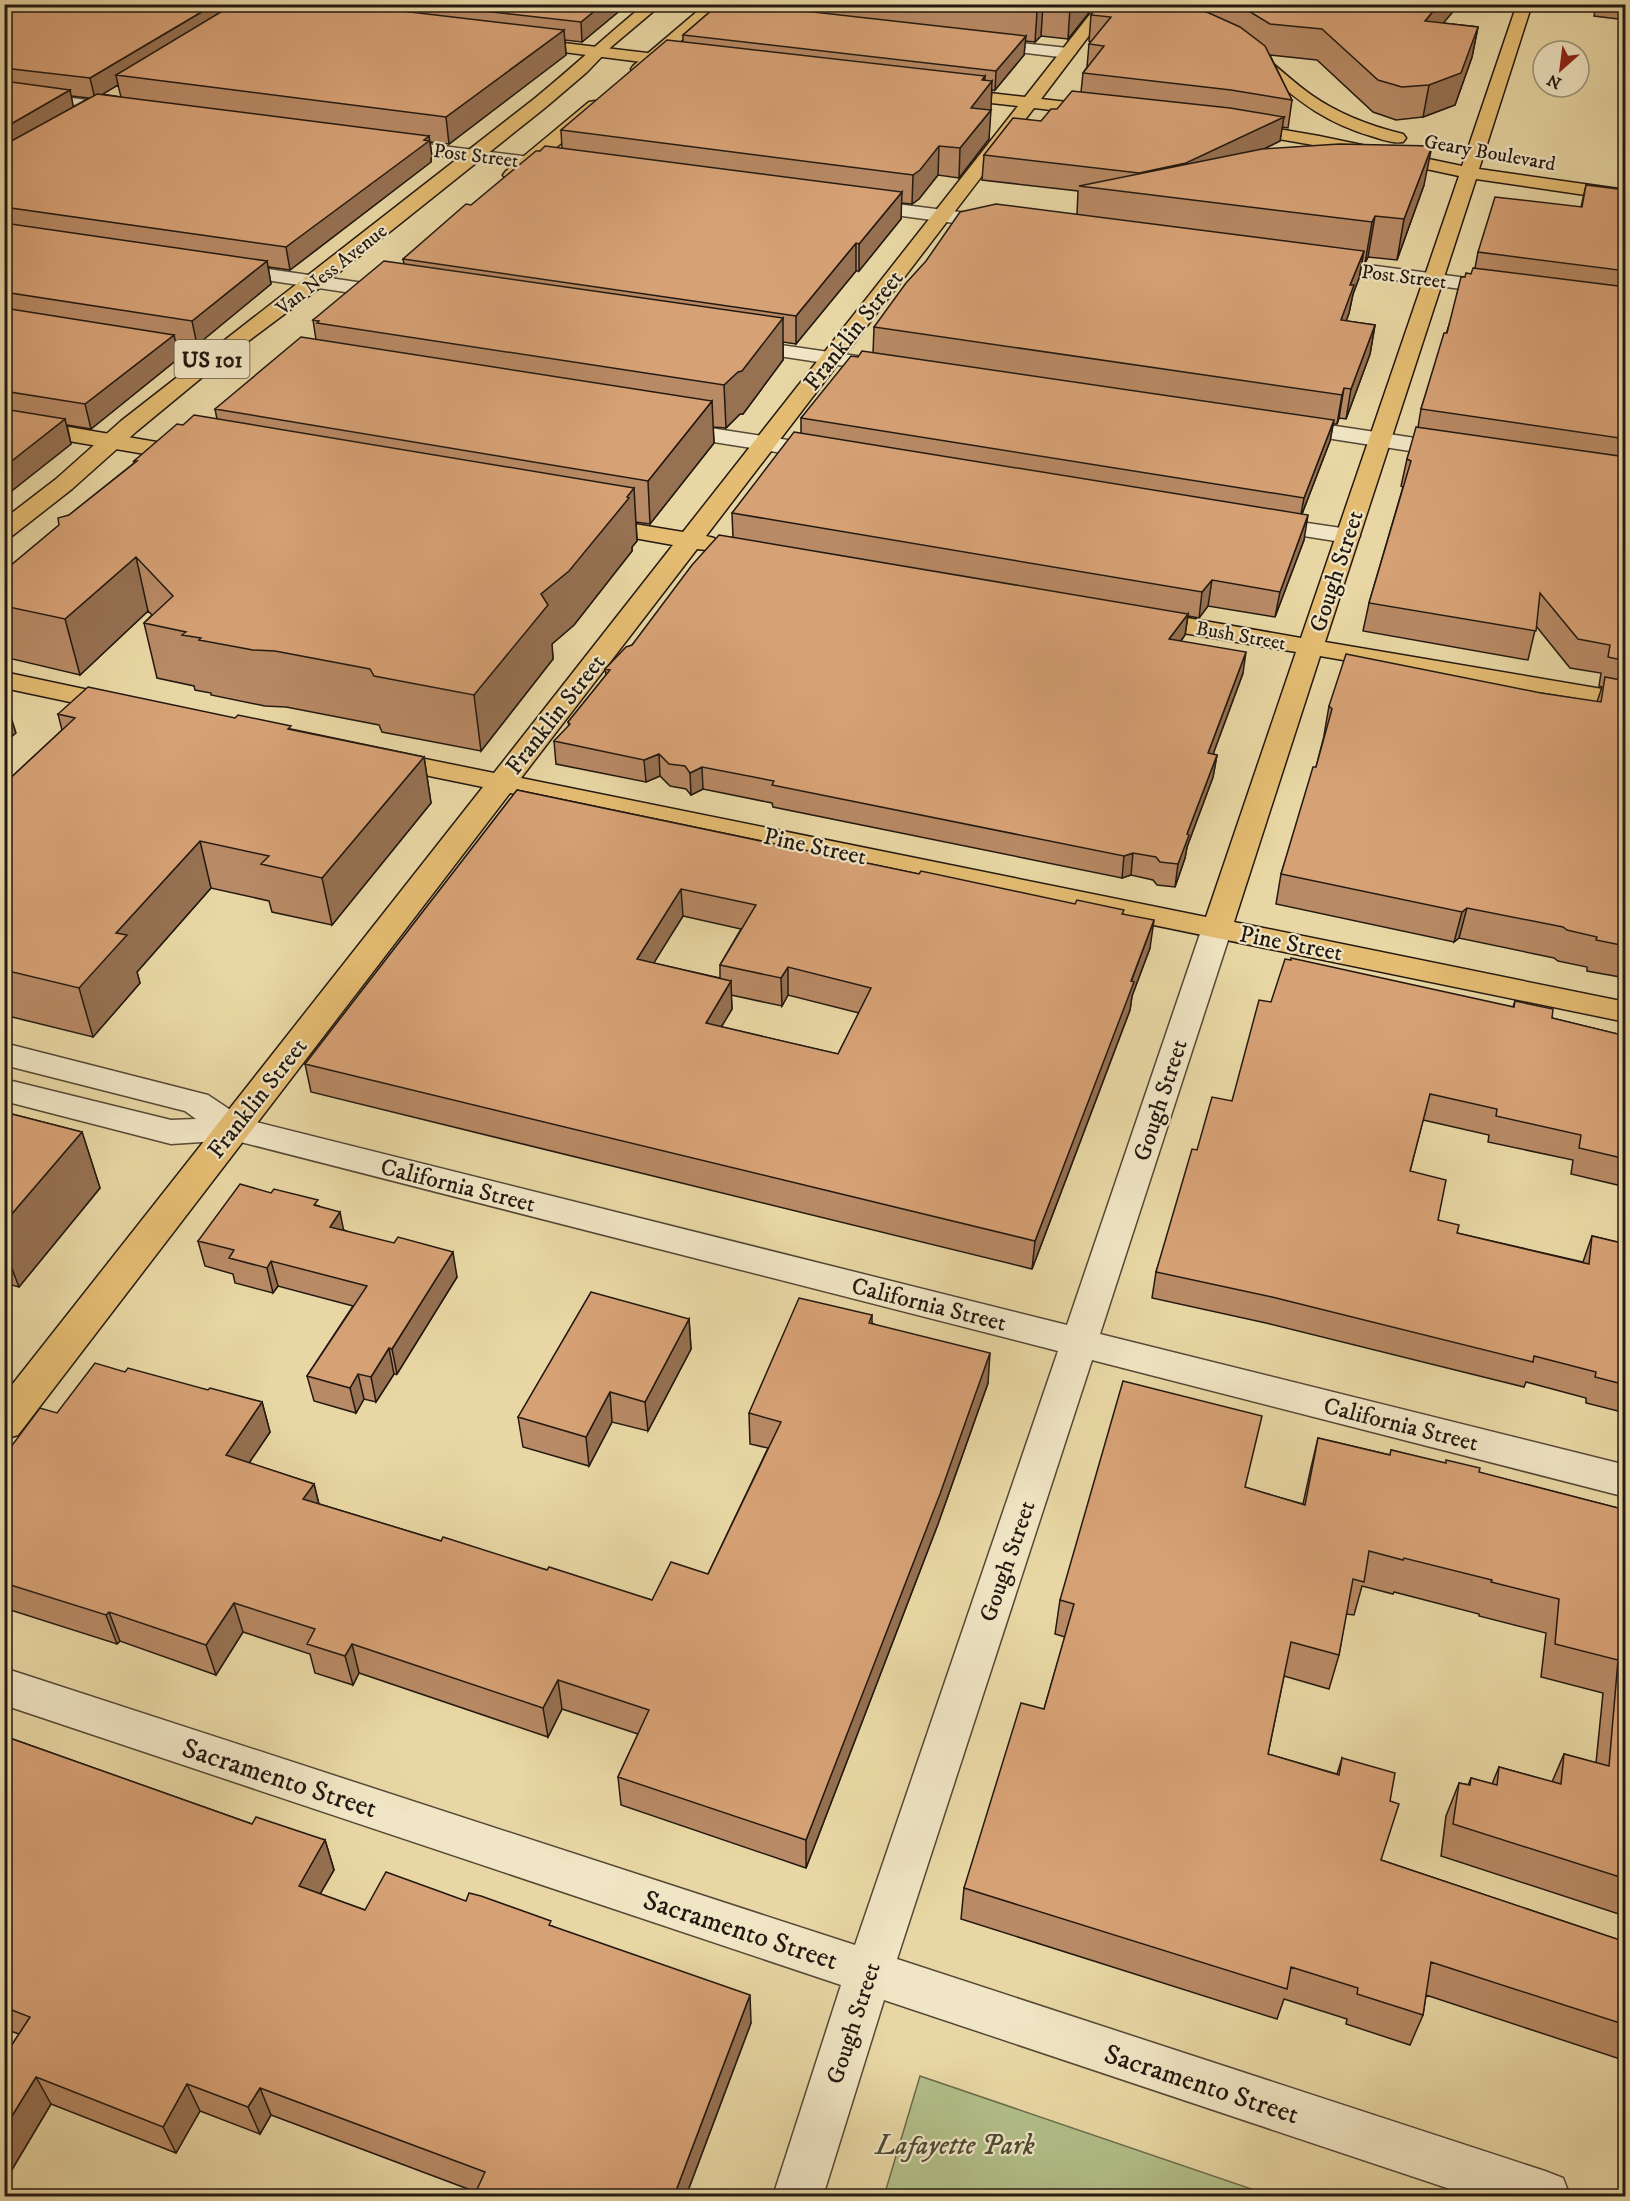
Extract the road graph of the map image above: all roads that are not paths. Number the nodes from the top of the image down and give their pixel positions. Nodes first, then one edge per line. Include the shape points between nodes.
1 (627, 4) edge
2 (1525, 4) edge
3 (653, 6) edge
4 (1102, 7) edge
5 (715, 11) edge
6 (508, 41) edge
7 (966, 42) edge
8 (1231, 43) edge
9 (597, 52) junction
10 (1068, 53) junction
11 (651, 59) junction
12 (706, 65) edge
13 (624, 81) edge
14 (124, 91) edge
15 (933, 91) edge
16 (4, 94) edge
17 (607, 95) edge
18 (1030, 102) junction
19 (99, 106) junction
20 (143, 112) edge
21 (1118, 112) edge
22 (73, 122) edge
23 (1217, 124) edge
24 (368, 141) edge
25 (1414, 142) dead end
26 (475, 155) junction
27 (1496, 158) dead end
28 (1401, 159) junction
29 (1467, 159) junction
30 (527, 162) junction
31 (584, 169) edge
32 (1372, 172) edge
33 (497, 188) edge
34 (1626, 196) edge
35 (837, 202) edge
36 (942, 216) junction
37 (1016, 225) edge
38 (1302, 263) edge
39 (204, 266) edge
40 (394, 274) edge
41 (1433, 280) junction
42 (315, 282) junction
43 (377, 291) junction
44 (1525, 292) edge
45 (422, 298) edge
46 (357, 312) edge
47 (118, 340) edge
48 (717, 342) edge
49 (216, 356) junction
50 (831, 358) junction
51 (914, 370) edge
52 (4, 423) edge
53 (1265, 423) edge
54 (656, 426) edge
55 (200, 438) edge
56 (1380, 440) junction
57 (112, 441) junction
58 (765, 443) junction
59 (182, 453) junction
60 (1474, 454) edge
61 (850, 457) edge
62 (219, 459) edge
63 (160, 470) edge
64 (1237, 519) edge
65 (570, 520) edge
66 (4, 531) edge
67 (1348, 536) junction
68 (690, 540) junction
69 (726, 546) edge
70 (1116, 614) edge
71 (1311, 647) junction
72 (4, 680) edge
73 (1626, 701) edge
74 (150, 710) edge
75 (357, 753) edge
76 (502, 782) junction
77 (1217, 928) junction
78 (1626, 1012) edge
79 (4, 1054) edge
80 (4, 1090) edge
81 (233, 1128) junction
82 (1081, 1343) junction
83 (4, 1424) edge
84 (1626, 1481) edge
85 (4, 1686) edge
86 (870, 1972) junction
87 (798, 2196) edge
88 (1545, 2196) edge

1 - 3 street
2 - 29 main road, Gough Street
3 - 9 main road, Van Ness Avenue / US 101
4 - 10 main road, Franklin Street
5 - 11 main road
6 - 9 main road
7 - 10 street
8 - 25 main road via 1254,56 1321,109 1365,129
9 - 11 main road
9 - 26 main road, Van Ness Avenue / US 101
10 - 18 main road, Franklin Street
11 - 12 main road
11 - 13 main road
14 - 19 street
15 - 18 main road
16 - 19 street
17 - 30 main road
18 - 21 main road
18 - 36 main road, Franklin Street
19 - 20 street
19 - 22 street
23 - 28 main road, Geary Boulevard
24 - 26 street, Post Street
26 - 30 street, Post Street
26 - 42 main road, Van Ness Avenue / US 101
27 - 29 main road, Geary Boulevard
28 - 29 main road, Geary Boulevard
28 - 32 street
29 - 34 main road, Geary Boulevard
29 - 41 main road, Gough Street
30 - 31 street, Post Street
30 - 33 main road
35 - 36 street
36 - 37 street
36 - 50 main road, Franklin Street
38 - 41 street, Post Street
39 - 42 street
40 - 43 main road, Van Ness Avenue
41 - 44 street, Post Street
41 - 56 main road, Gough Street
42 - 43 street
42 - 49 main road, Van Ness Avenue / US 101
43 - 45 street
43 - 46 main road, Van Ness Avenue
47 - 49 street
48 - 50 street
49 - 57 main road, Van Ness Avenue / US 101
50 - 51 street
50 - 58 main road, Franklin Street
52 - 57 main road
53 - 56 street
54 - 58 street
55 - 59 main road
56 - 60 street
56 - 67 main road, Gough Street
57 - 59 main road
57 - 66 main road, Van Ness Avenue / US 101
58 - 61 street
58 - 68 main road, Franklin Street
59 - 62 main road
59 - 63 main road
64 - 67 street
65 - 68 main road
67 - 71 main road, Gough Street
68 - 69 main road
68 - 76 main road, Franklin Street
70 - 71 main road, Bush Street
71 - 73 main road, Bush Street
71 - 77 main road, Gough Street
72 - 74 main road
75 - 76 main road, Pine Street
76 - 77 main road, Pine Street
76 - 81 main road, Franklin Street
77 - 78 main road, Pine Street
77 - 82 street, Gough Street
79 - 81 street, California Street via 196,1104
80 - 81 street, California Street via 171,1132
81 - 82 street, California Street
81 - 83 main road, Franklin Street
82 - 84 street, California Street
82 - 86 street, Gough Street
85 - 86 street, Sacramento Street
86 - 87 street, Gough Street
86 - 88 street, Sacramento Street

